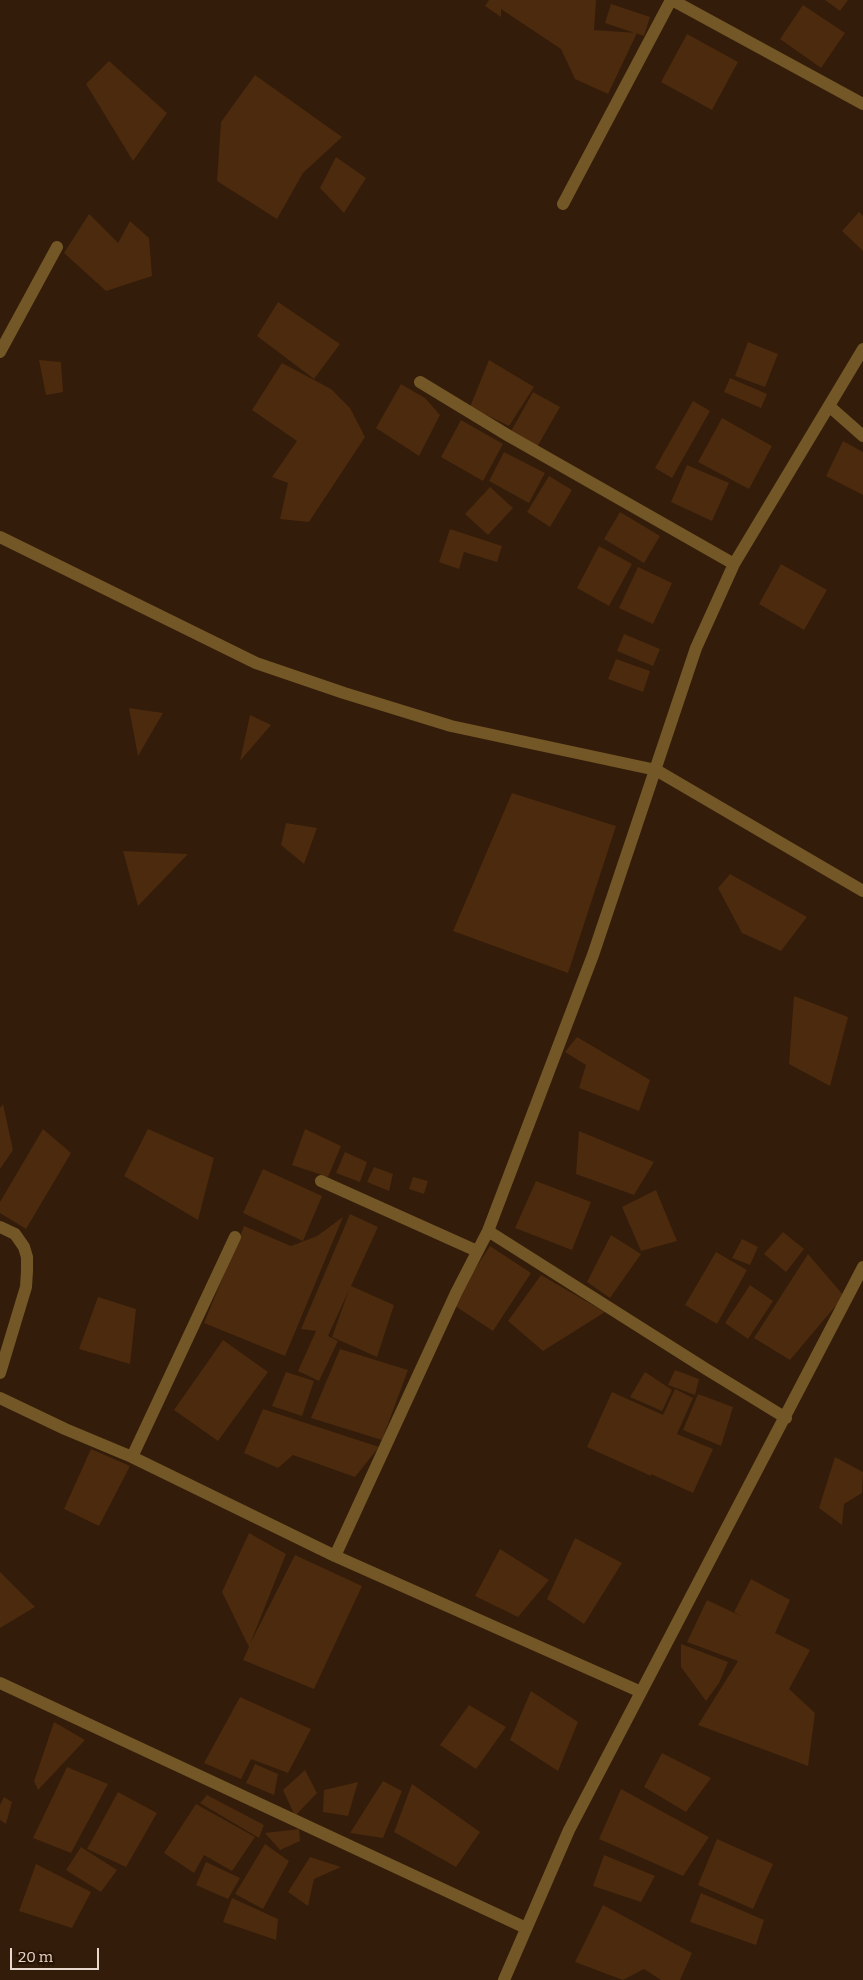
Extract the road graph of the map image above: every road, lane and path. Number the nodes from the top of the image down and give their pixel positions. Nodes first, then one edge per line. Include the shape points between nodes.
1 (672, 0) edge
2 (863, 104) edge
3 (563, 204) dead end
4 (57, 247) dead end
5 (863, 349) edge
6 (0, 352) edge
7 (420, 382) dead end
8 (829, 406) junction
9 (863, 436) edge
10 (0, 537) edge
11 (734, 564) junction
12 (656, 770) junction
13 (863, 891) edge
14 (321, 1181) dead end
15 (0, 1227) edge
16 (488, 1230) junction
17 (234, 1237) dead end
18 (477, 1251) junction
19 (863, 1267) edge
20 (0, 1373) edge
21 (0, 1398) edge
22 (786, 1418) junction
23 (132, 1457) junction
24 (335, 1556) junction
25 (0, 1684) edge
26 (641, 1692) junction
27 (526, 1928) junction
28 (504, 1980) edge

1 - 2 street
1 - 3 street
4 - 6 street
5 - 8 street
7 - 11 street
8 - 9 street
8 - 11 street
10 - 12 street via 256,663 451,726
11 - 12 street via 696,648
12 - 13 street
12 - 16 street via 593,955
14 - 18 street
15 - 20 street via 15,1234 24,1247 27,1271 26,1287
16 - 18 street
16 - 22 street
17 - 23 street
18 - 24 street
19 - 22 street
21 - 23 street
22 - 26 street
23 - 24 street
24 - 26 street
25 - 27 street
26 - 27 street via 569,1830
27 - 28 street

